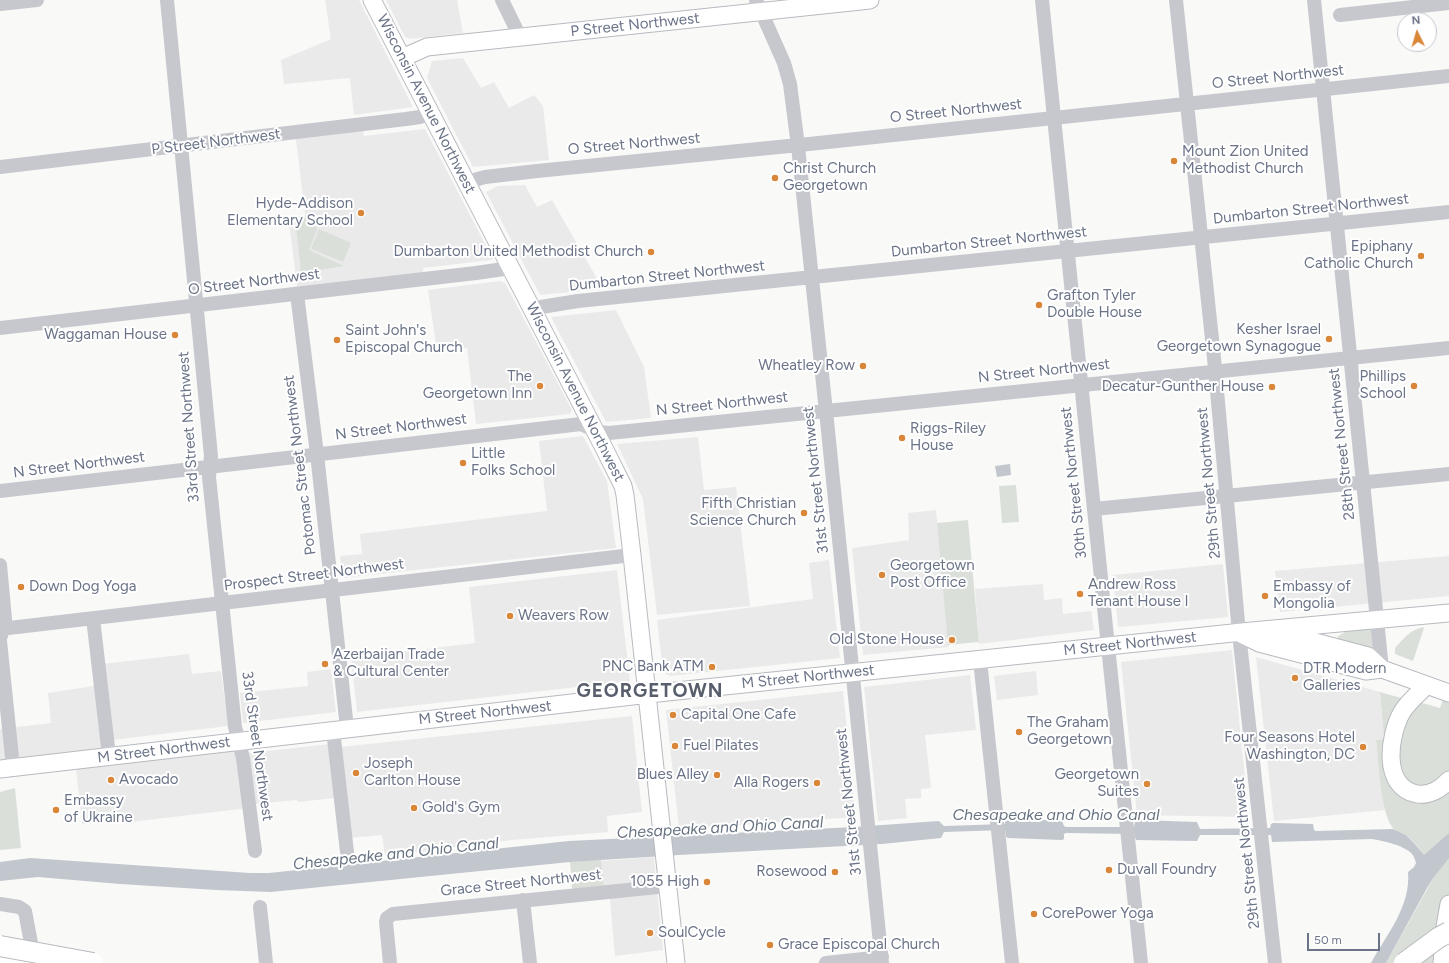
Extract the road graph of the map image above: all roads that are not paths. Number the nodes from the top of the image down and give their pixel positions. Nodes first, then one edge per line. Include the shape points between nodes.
1 (37, 0) edge
2 (167, 0) edge
3 (372, 0) edge
4 (502, 0) edge
5 (870, 0) edge
6 (1042, 0) edge
7 (1176, 0) edge
8 (1314, 0) edge
9 (842, 1) edge
10 (0, 4) edge
11 (1449, 4) edge
12 (759, 6) edge
13 (1340, 14) dead end
14 (520, 37) junction
15 (402, 58) junction
16 (1449, 76) edge
17 (1323, 89) junction
18 (1188, 104) junction
19 (430, 113) junction
20 (1054, 118) junction
21 (181, 146) junction
22 (798, 146) junction
23 (0, 167) edge
24 (467, 182) junction
25 (1449, 212) edge
26 (1337, 223) junction
27 (1202, 237) junction
28 (1068, 251) junction
29 (511, 268) junction
30 (811, 278) junction
31 (297, 294) junction
32 (197, 306) junction
33 (533, 309) junction
34 (0, 328) edge
35 (1449, 348) edge
36 (1350, 357) junction
37 (1216, 371) junction
38 (1082, 384) junction
39 (826, 411) junction
40 (595, 430) junction
41 (316, 454) junction
42 (210, 467) junction
43 (1449, 474) edge
44 (1362, 482) junction
45 (0, 491) edge
46 (1227, 496) junction
47 (1094, 509) junction
48 (632, 555) junction
49 (0, 565) edge
50 (332, 590) junction
51 (221, 603) junction
52 (1449, 613) edge
53 (92, 618) junction
54 (1377, 620) junction
55 (1335, 624) junction
56 (1270, 630) junction
57 (1240, 632) junction
58 (1, 634) edge
59 (1108, 646) junction
60 (1333, 654) junction
61 (980, 660) junction
62 (1382, 669) junction
63 (852, 673) junction
64 (1427, 685) junction
65 (1447, 692) edge
66 (647, 695) junction
67 (340, 729) junction
68 (239, 741) junction
69 (109, 756) junction
70 (7, 768) edge
71 (1449, 780) edge
72 (255, 851) dead end
73 (347, 852) dead end
74 (667, 886) junction
75 (523, 900) junction
76 (0, 904) edge
77 (1449, 904) edge
78 (260, 907) dead end
79 (0, 946) edge
80 (1443, 952) edge
81 (0, 953) edge
82 (0, 958) edge
83 (882, 960) edge
84 (31, 961) edge
85 (55, 963) edge
86 (93, 963) edge
87 (266, 963) edge
88 (390, 963) edge
89 (530, 963) edge
90 (676, 963) edge
91 (826, 963) edge
92 (1012, 963) edge
93 (1141, 963) edge
94 (1275, 963) edge
95 (1404, 963) edge

1 - 10 street
2 - 21 street, 33rd Street Northwest
3 - 15 main road, Wisconsin Avenue Northwest
4 - 14 street
5 - 9 main road, P Street Northwest
6 - 20 street, 30th Street Northwest
7 - 18 street, 29th Street Northwest
8 - 17 street, 28th Street Northwest
9 - 12 main road, P Street Northwest
11 - 13 street
12 - 14 main road, P Street Northwest
12 - 22 street, 31st Street Northwest via 788,72
14 - 15 main road, P Street Northwest via 427,47
15 - 19 main road, Wisconsin Avenue Northwest
16 - 17 street, O Street Northwest
17 - 18 street, O Street Northwest
17 - 26 street, 28th Street Northwest
18 - 20 street, O Street Northwest
18 - 27 street, 29th Street Northwest
19 - 21 street, P Street Northwest via 414,118
19 - 24 main road, Wisconsin Avenue Northwest
20 - 22 street, O Street Northwest
20 - 28 street, 30th Street Northwest
21 - 23 street, P Street Northwest
21 - 32 street, 33rd Street Northwest
22 - 24 street, O Street Northwest via 537,171 485,177
22 - 30 street, 31st Street Northwest
24 - 29 main road, Wisconsin Avenue Northwest
25 - 26 street, Dumbarton Street Northwest
26 - 27 street, Dumbarton Street Northwest
26 - 36 street, 28th Street Northwest
27 - 28 street, Dumbarton Street Northwest
27 - 37 street, 29th Street Northwest
28 - 30 street, Dumbarton Street Northwest
28 - 38 street, 30th Street Northwest
29 - 31 street, O Street Northwest
29 - 33 main road, Wisconsin Avenue Northwest
30 - 33 street, Dumbarton Street Northwest via 578,301
30 - 39 street, 31st Street Northwest
31 - 32 street, O Street Northwest
31 - 41 street, Potomac Street Northwest
32 - 34 street, O Street Northwest
32 - 42 street, 33rd Street Northwest
33 - 40 main road, Wisconsin Avenue Northwest
35 - 36 street, N Street Northwest
36 - 37 street, N Street Northwest
36 - 44 street, 28th Street Northwest
37 - 38 street, N Street Northwest
37 - 46 street, 29th Street Northwest
38 - 39 street, N Street Northwest
38 - 47 street, 30th Street Northwest
39 - 40 street, N Street Northwest via 604,433
39 - 63 street, 31st Street Northwest
40 - 41 street, N Street Northwest via 581,424
40 - 48 main road, Wisconsin Avenue Northwest via 623,486
41 - 42 street, N Street Northwest
41 - 50 street, Potomac Street Northwest
42 - 45 street, N Street Northwest
42 - 51 street, 33rd Street Northwest
43 - 44 street
44 - 46 street
44 - 54 street, 28th Street Northwest
46 - 47 street
46 - 57 street, 29th Street Northwest
47 - 59 street, 30th Street Northwest
48 - 50 street, Prospect Street Northwest
48 - 66 main road, Wisconsin Avenue Northwest
49 - 58 street via 5,619
50 - 51 street, Prospect Street Northwest
50 - 67 street, Potomac Street Northwest
51 - 53 street, Prospect Street Northwest
51 - 68 street, 33rd Street Northwest via 235,727
52 - 54 main road, M Street Northwest
53 - 58 street, Prospect Street Northwest
53 - 69 street
54 - 55 main road, M Street Northwest
54 - 62 street, 28th Street Northwest
55 - 56 main road, M Street Northwest
55 - 60 main road via 1332,633
56 - 57 main road, M Street Northwest
56 - 60 main road
57 - 59 main road, M Street Northwest
57 - 60 main road via 1259,643
57 - 94 street, 29th Street Northwest
58 - 70 street
59 - 61 main road, M Street Northwest
59 - 93 street, 30th Street Northwest
60 - 62 main road via 1366,671
61 - 63 main road, M Street Northwest
61 - 92 street
62 - 64 main road
63 - 66 main road, M Street Northwest
63 - 83 street, 31st Street Northwest
64 - 65 main road
64 - 71 main road via 1407,705 1399,719 1392,745 1392,766 1400,786 1416,794 1432,793
66 - 67 main road, M Street Northwest
66 - 74 main road, Wisconsin Avenue Northwest
67 - 68 main road, M Street Northwest
67 - 73 street, Potomac Street Northwest
68 - 69 main road, M Street Northwest
68 - 72 street, 33rd Street Northwest
69 - 70 main road, M Street Northwest
74 - 75 street, Grace Street Northwest
74 - 90 main road, Wisconsin Avenue Northwest
75 - 88 street, Grace Street Northwest via 397,913 390,916 387,918 386,926
75 - 89 street
76 - 84 street via 19,907 25,911
77 - 80 main road
78 - 87 street
79 - 86 highway, bridge
80 - 95 highway, bridge via 1438,938
81 - 84 street
82 - 84 highway
83 - 91 street
84 - 85 street

